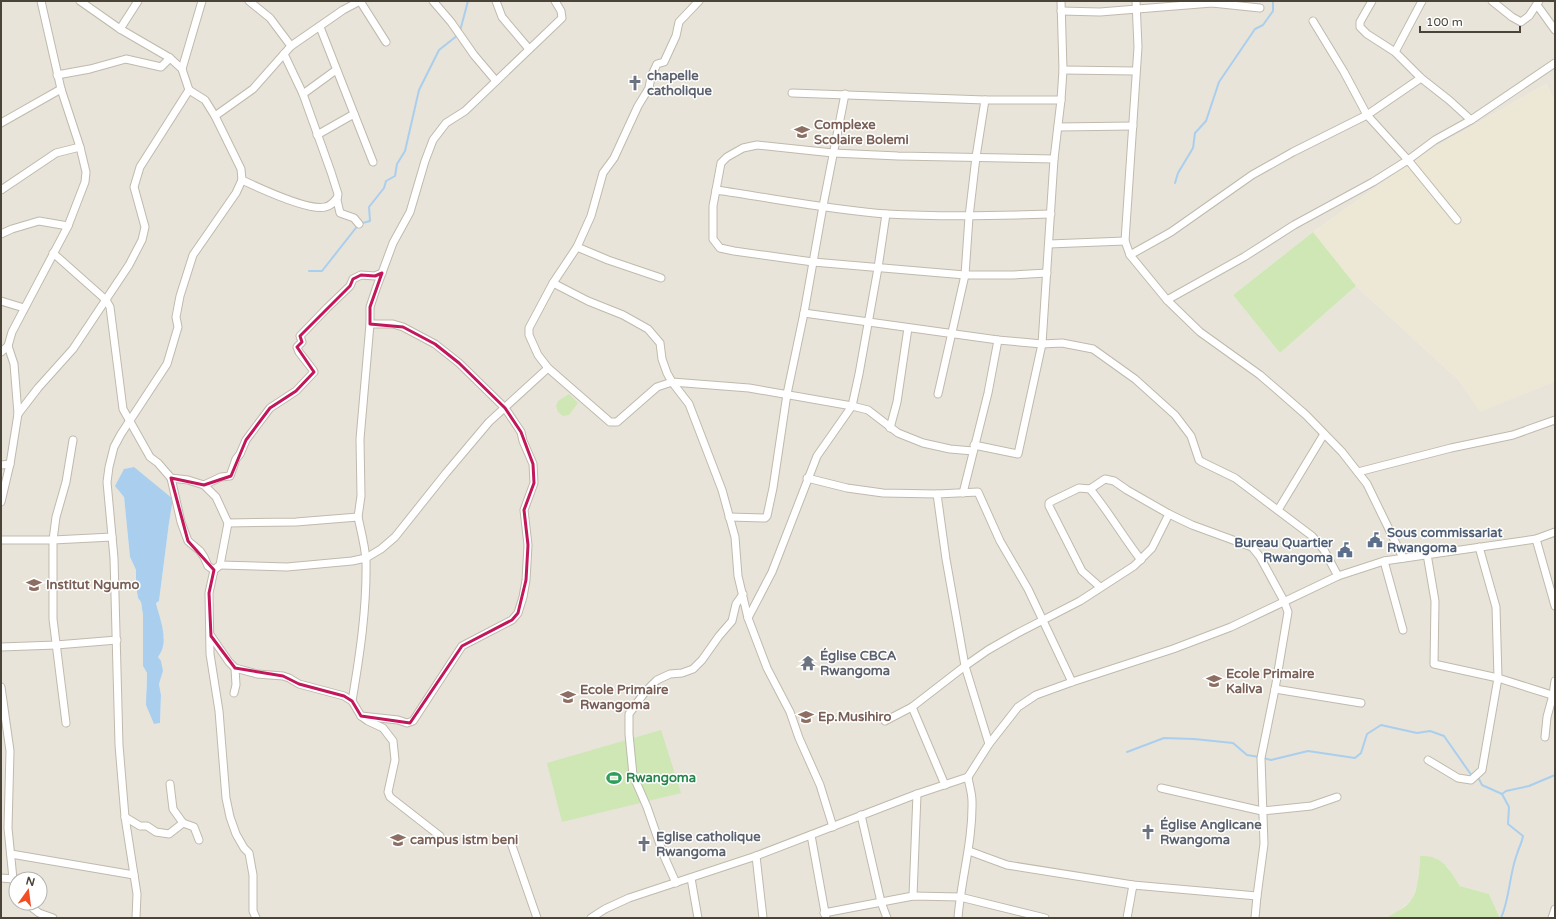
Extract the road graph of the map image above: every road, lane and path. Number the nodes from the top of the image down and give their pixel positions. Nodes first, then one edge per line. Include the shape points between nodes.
1 (41, 1) edge
2 (80, 1) edge
3 (138, 1) edge
4 (202, 1) edge
5 (249, 1) edge
6 (360, 1) edge
7 (433, 1) edge
8 (496, 1) edge
9 (555, 1) edge
10 (699, 1) edge
11 (1061, 1) edge
12 (1136, 1) edge
13 (1372, 1) edge
14 (1422, 1) edge
15 (1492, 1) edge
16 (1212, 2) edge
17 (1538, 3) edge
18 (1260, 8) dead end
19 (1136, 9) junction
20 (1061, 11) junction
21 (1313, 21) dead end
22 (320, 26) junction
23 (120, 29) junction
24 (1555, 30) edge
25 (386, 42) dead end
26 (291, 46) junction
27 (529, 49) junction
28 (1395, 52) junction
29 (284, 54) junction
30 (170, 58) junction
31 (1554, 66) edge
32 (182, 69) junction
33 (336, 70) junction
34 (1063, 70) junction
35 (1135, 71) junction
36 (57, 75) junction
37 (1421, 78) junction
38 (496, 81) junction
39 (61, 89) junction
40 (189, 90) junction
41 (792, 93) dead end
42 (304, 94) junction
43 (845, 94) junction
44 (985, 100) junction
45 (1061, 100) junction
46 (354, 114) junction
47 (1367, 115) junction
48 (215, 116) junction
49 (1471, 120) junction
50 (1, 123) edge
51 (1133, 126) junction
52 (1058, 127) junction
53 (317, 135) junction
54 (80, 147) junction
55 (833, 152) junction
56 (976, 158) junction
57 (1054, 158) junction
58 (1408, 160) junction
59 (373, 162) dead end
60 (242, 180) junction
61 (1, 190) edge
62 (716, 190) junction
63 (337, 198) junction
64 (822, 206) junction
65 (886, 214) junction
66 (1051, 214) junction
67 (969, 217) junction
68 (1457, 220) dead end
69 (359, 224) dead end
70 (68, 226) junction
71 (1, 234) edge
72 (1125, 241) junction
73 (1049, 244) junction
74 (577, 247) junction
75 (53, 253) junction
76 (1130, 255) junction
77 (813, 262) junction
78 (878, 268) junction
79 (382, 273) junction
80 (1047, 273) junction
81 (965, 275) junction
82 (661, 278) dead end
83 (554, 283) junction
84 (106, 300) junction
85 (1167, 300) junction
86 (1, 301) edge
87 (24, 308) junction
88 (804, 313) junction
89 (868, 322) junction
90 (370, 324) junction
91 (908, 328) junction
92 (951, 332) junction
93 (998, 340) junction
94 (1042, 344) junction
95 (8, 346) junction
96 (1, 352) edge
97 (548, 368) junction
98 (672, 382) junction
99 (787, 394) junction
100 (938, 394) dead end
101 (852, 406) junction
102 (505, 408) junction
103 (18, 414) junction
104 (1555, 420) edge
105 (129, 422) junction
106 (890, 428) junction
107 (1324, 434) junction
108 (73, 440) dead end
109 (974, 448) junction
110 (10, 464) junction
111 (1, 465) edge
112 (1358, 472) junction
113 (171, 478) junction
114 (807, 478) junction
115 (204, 485) junction
116 (1090, 489) junction
117 (964, 493) junction
118 (937, 494) junction
119 (1, 502) edge
120 (1278, 510) junction
121 (1169, 514) junction
122 (358, 517) junction
123 (729, 517) junction
124 (228, 523) junction
125 (1555, 532) edge
126 (112, 537) junction
127 (1536, 539) junction
128 (1, 540) edge
129 (53, 540) junction
130 (1479, 547) junction
131 (1427, 554) junction
132 (366, 558) junction
133 (1403, 558) junction
134 (1141, 560) junction
135 (1384, 561) junction
136 (217, 568) junction
137 (1338, 576) junction
138 (1100, 588) junction
139 (743, 594) junction
140 (1284, 601) junction
141 (1555, 606) edge
142 (748, 618) junction
143 (1043, 621) junction
144 (1403, 630) dead end
145 (210, 636) junction
146 (117, 640) junction
147 (56, 645) junction
148 (1, 647) edge
149 (965, 666) junction
150 (235, 668) junction
151 (1498, 678) junction
152 (1555, 681) edge
153 (1072, 682) junction
154 (1, 687) edge
155 (1275, 689) junction
156 (234, 693) dead end
157 (1554, 696) edge
158 (352, 701) junction
159 (1361, 704) dead end
160 (912, 707) junction
161 (361, 716) junction
162 (885, 721) dead end
163 (66, 722) dead end
164 (4, 723) edge
165 (1545, 736) dead end
166 (989, 744) junction
167 (1428, 760) dead end
168 (1, 774) edge
169 (9, 775) junction
170 (968, 777) junction
171 (170, 784) dead end
172 (945, 785) junction
173 (1161, 788) dead end
174 (917, 794) junction
175 (1336, 797) dead end
176 (1262, 811) junction
177 (861, 815) junction
178 (125, 817) junction
179 (182, 823) junction
180 (4, 827) edge
181 (833, 827) junction
182 (811, 835) junction
183 (440, 836) dead end
184 (199, 840) dead end
185 (510, 840) dead end
186 (969, 851) junction
187 (10, 854) junction
188 (756, 856) junction
189 (12, 871) edge
190 (134, 875) junction
191 (691, 878) junction
192 (676, 883) junction
193 (1133, 885) junction
194 (913, 896) junction
195 (1257, 896) junction
196 (960, 897) junction
197 (880, 902) junction
198 (1555, 909) edge
199 (38, 915) edge
200 (825, 915) edge
201 (53, 918) edge
202 (136, 918) edge
203 (256, 918) edge
204 (537, 918) edge
205 (591, 918) edge
206 (698, 918) edge
207 (763, 918) edge
208 (887, 918) edge
209 (958, 918) edge
210 (1045, 918) edge
211 (1127, 918) edge
212 (1255, 918) edge
213 (1552, 918) edge

1 - 36 street
2 - 23 street
3 - 23 street
4 - 32 street
5 - 26 street via 270,18
6 - 22 street
6 - 25 street
7 - 38 street
8 - 27 street via 502,17
9 - 27 street via 562,11 562,18
10 - 74 street via 679,22 676,36 664,62 657,64 649,88 614,158 603,173 591,216
11 - 20 street
12 - 19 street
13 - 28 street via 1360,22 1360,27
14 - 28 street
15 - 17 street via 1521,22
16 - 18 street
16 - 19 street
17 - 24 street
19 - 20 street via 1100,12
19 - 35 street via 1138,47
20 - 34 street
21 - 47 street
22 - 26 street
22 - 33 street
23 - 30 street
26 - 29 street
27 - 38 street
28 - 37 street
29 - 42 street
29 - 48 street via 253,89
30 - 32 street
30 - 36 street via 161,67 126,60
31 - 49 street
32 - 40 street
33 - 42 street
33 - 46 street
34 - 35 street
34 - 45 street
35 - 51 street
36 - 39 street
37 - 47 street
37 - 49 street
38 - 79 street via 466,111 446,123 433,140 410,212 393,243
39 - 50 street
39 - 54 street
40 - 48 street via 205,100
40 - 84 street via 140,167 134,187 145,227 144,233 129,265
41 - 43 street
42 - 53 street
43 - 44 street
43 - 55 street
44 - 45 street
44 - 56 street
45 - 52 street
46 - 53 street
46 - 59 street
47 - 58 street
47 - 76 street via 1252,175 1171,232
48 - 60 street via 241,169
49 - 58 street via 1435,140
51 - 52 street
51 - 72 street
52 - 57 street
53 - 63 street via 334,179
54 - 61 street via 56,153
54 - 70 street via 86,172 85,182
55 - 56 street
55 - 62 street via 766,145 743,148 727,157 721,164
55 - 64 street
56 - 57 street
56 - 67 street
57 - 66 street
58 - 68 street
58 - 85 street
60 - 63 street via 289,200 317,208 332,205
60 - 105 street via 236,193 193,255 180,296 176,317 178,327 167,364
62 - 64 street
62 - 77 street via 712,206 713,239 720,248
63 - 69 street via 340,212 354,218
64 - 65 street
64 - 77 street
65 - 67 street
65 - 78 street
66 - 67 street
66 - 73 street
67 - 81 street
70 - 71 street via 39,221
70 - 75 street
72 - 73 street
72 - 76 street
73 - 80 street
74 - 82 street
74 - 83 street
75 - 84 street
75 - 87 street
76 - 85 street
77 - 78 street
77 - 88 street
78 - 81 street
78 - 89 street
79 - 90 street via 370,307
79 - 115 street via 375,276 361,274 352,279 350,286 300,336 302,342 297,347 314,372 296,391 270,408 246,440 230,476
80 - 81 street
80 - 94 street
81 - 92 street
83 - 97 street via 529,328 538,354
83 - 98 street via 648,329 660,343 662,359
84 - 103 street via 73,349
84 - 105 street via 110,307 123,410
85 - 107 street via 1200,332 1260,375
86 - 87 street
87 - 95 street
88 - 89 street
88 - 99 street
89 - 91 street
89 - 101 street
90 - 102 street via 393,324 403,327 435,344 459,362
90 - 122 street via 360,439 361,496
91 - 92 street
91 - 106 street via 897,402
92 - 93 street
92 - 100 street
93 - 94 street
93 - 109 street
94 - 109 street via 1018,454
94 - 120 street via 1093,349 1135,379 1175,415 1191,436 1199,460 1235,478
95 - 96 street
95 - 103 street via 14,364
97 - 98 street via 613,423 657,387
97 - 102 street
98 - 99 street via 749,388
98 - 123 street via 689,404 722,490
99 - 101 street
99 - 123 street via 773,488 766,516
101 - 106 street via 868,410
101 - 114 street via 817,456
102 - 132 street via 472,441 395,537
102 - 161 street via 521,432 533,464 534,483 524,510 528,545 526,580 518,613 512,620 462,646 413,721 407,723
103 - 110 street
104 - 112 street via 1513,435
105 - 113 street via 150,457
105 - 126 street via 114,446 109,467 107,482
106 - 109 street via 923,443 950,450
107 - 112 street
107 - 120 street
108 - 129 street
109 - 117 street
110 - 111 street
110 - 119 street
112 - 133 street via 1367,484
113 - 115 street
113 - 136 street via 188,541 200,551 208,566
114 - 118 street via 847,488 883,493
114 - 142 street via 772,572
115 - 124 street via 216,497
116 - 121 street via 1108,479
116 - 134 street
116 - 138 street via 1079,488 1052,501 1049,506 1082,570
117 - 118 street
117 - 143 street via 978,492
118 - 149 street
120 - 137 street via 1318,542
121 - 134 street via 1152,548
121 - 140 street via 1252,547
122 - 124 street via 296,522
122 - 132 street
123 - 139 street via 735,537 738,576
124 - 136 street
125 - 127 street
126 - 129 street
126 - 146 street
127 - 130 street
127 - 141 street
128 - 129 street
129 - 147 street via 53,619
130 - 131 street
130 - 151 street via 1496,607
131 - 133 street
131 - 151 street via 1435,601 1434,664
132 - 136 street via 287,567
132 - 158 street via 365,610
133 - 135 street
134 - 138 street
135 - 137 street
135 - 144 street
136 - 145 street via 209,593
137 - 140 street
138 - 143 street
139 - 142 street
139 - 192 street via 736,604 732,621 693,670 670,674 657,680 629,714 633,775
140 - 153 street via 1231,627
140 - 155 street via 1288,612
142 - 181 street via 767,668 790,712 820,785
143 - 149 street via 1016,634
143 - 153 street
145 - 150 street
145 - 203 street via 226,798 236,834 249,853 253,874 253,911
146 - 147 street
146 - 178 street via 119,745
147 - 148 street
147 - 163 street
149 - 160 street
149 - 166 street
150 - 156 street
150 - 158 street via 257,674 283,676 299,684 344,696
151 - 157 street
151 - 167 street via 1482,770 1474,778 1458,778
152 - 157 street
153 - 166 street via 1036,695 1018,707
154 - 164 street
155 - 159 street
155 - 176 street via 1261,758
157 - 165 street via 1547,717
158 - 161 street
160 - 162 street
160 - 172 street
161 - 183 street via 383,728 394,741 395,760 388,792 390,796
164 - 169 street via 10,751
166 - 170 street
168 - 169 street
169 - 180 street
170 - 172 street
170 - 186 street via 972,800
171 - 179 street via 174,809
172 - 174 street
173 - 176 street
174 - 177 street
174 - 194 street
175 - 176 street via 1311,806
176 - 195 street via 1264,844
177 - 181 street
177 - 197 street
178 - 179 street via 140,826 169,834
178 - 190 street
179 - 184 street via 194,827
180 - 187 street
181 - 182 street
182 - 188 street
182 - 200 street
185 - 204 street
186 - 193 street via 1007,864
186 - 196 street
187 - 189 street
187 - 190 street
188 - 191 street
188 - 207 street
190 - 202 street via 137,894
191 - 192 street
191 - 206 street
192 - 205 street via 630,898
193 - 195 street
193 - 211 street
194 - 196 street
194 - 197 street
195 - 212 street
196 - 209 street
196 - 210 street
197 - 200 street
197 - 208 street
198 - 213 street
199 - 201 street

